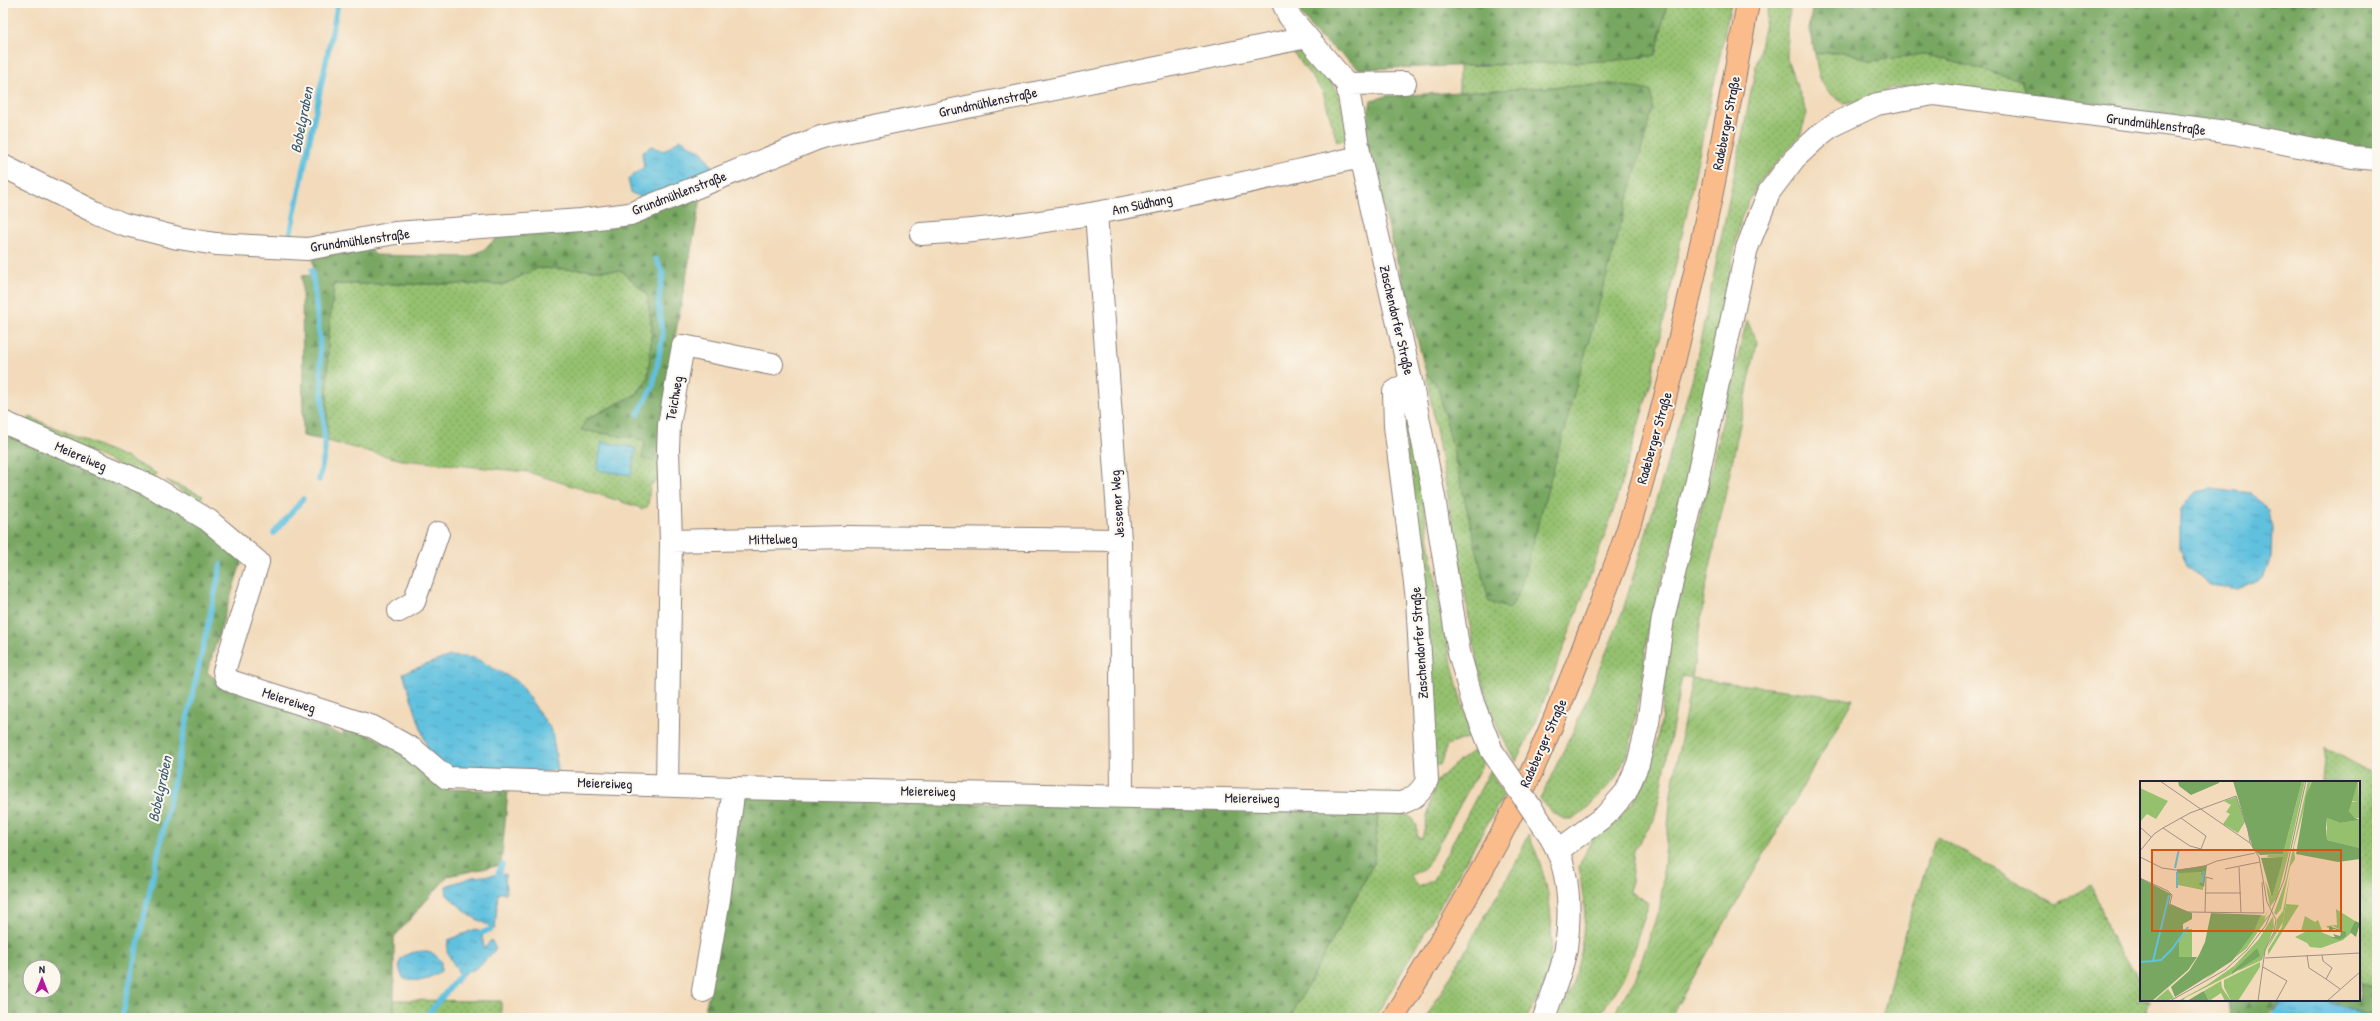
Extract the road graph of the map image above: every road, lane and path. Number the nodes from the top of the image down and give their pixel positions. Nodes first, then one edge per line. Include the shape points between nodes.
1 (1283, 3) edge
2 (1748, 3) edge
3 (1307, 37) junction
4 (1405, 83) dead end
5 (1347, 84) junction
6 (1360, 156) junction
7 (2377, 159) edge
8 (3, 166) edge
9 (1096, 213) junction
10 (921, 234) dead end
11 (772, 364) dead end
12 (1411, 381) junction
13 (3, 422) edge
14 (438, 533) dead end
15 (1120, 540) junction
16 (671, 541) junction
17 (399, 611) dead end
18 (667, 785) junction
19 (734, 788) junction
20 (1418, 793) joint
21 (1122, 795) junction
22 (1554, 842) junction
23 (703, 991) dead end
24 (1393, 1018) edge
25 (1544, 1018) edge

1 - 3 street via 1289,16
2 - 24 highway, Radeberger Straße via 1712,195 1671,378 1632,515 1601,603 1555,718 1509,819 1440,945
3 - 5 street
3 - 8 street, Grundmühlenstraße via 821,137 630,214 581,220 395,233 307,248 216,244 178,238 97,213
4 - 5 street
5 - 6 street, Zaschendorfer Straße
6 - 9 street, Am Südhang
6 - 12 street, Zaschendorfer Straße
7 - 22 street, Grundmühlenstraße via 2352,157 2234,133 1934,94 1877,104 1833,125 1794,159 1769,192 1747,248 1696,485 1663,618 1648,723 1638,764 1626,792 1606,815
9 - 10 street, Am Südhang via 974,231
9 - 15 street, Jessener Weg
11 - 16 street, Teichweg via 683,346 669,425
12 - 20 street, Zaschendorfer Straße via 1394,392 1395,426 1417,599 1426,770 1426,780
12 - 22 street, Radeberger Straße, bridge via 1434,497 1459,652 1473,704 1492,751
13 - 18 street, Meiereiweg via 149,485 208,520 258,562 224,671 226,678 233,682 373,727 414,750 447,778
14 - 17 street via 414,602
15 - 16 street, Mittelweg via 846,537
15 - 21 street, Jessener Weg
16 - 18 street
18 - 19 street, Meiereiweg
19 - 21 street, Meiereiweg
19 - 23 street
20 - 21 street, Meiereiweg via 1412,800 1401,803
22 - 25 street, Radeberger Straße via 1565,878 1568,912 1566,949

